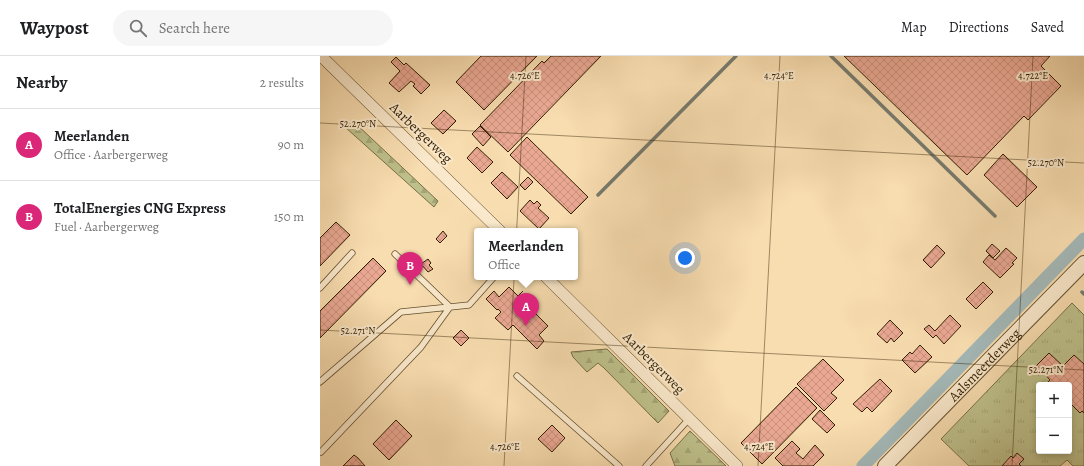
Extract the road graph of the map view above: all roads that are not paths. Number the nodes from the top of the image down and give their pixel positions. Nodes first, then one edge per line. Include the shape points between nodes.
1 (321, 56) edge
2 (497, 228) edge
3 (352, 253) dead end
4 (395, 254) dead end
5 (1084, 263) edge
6 (491, 280) edge
7 (549, 280) edge
8 (320, 288) edge
9 (450, 307) junction
10 (517, 376) dead end
11 (320, 382) edge
12 (689, 419) junction
13 (321, 452) edge
14 (619, 466) edge
15 (646, 466) edge
16 (737, 466) edge
17 (885, 466) edge

1 - 2 street, Aarbergerweg
3 - 8 lane
4 - 9 lane
5 - 17 street, Aalsmeerderweg
6 - 9 lane via 469,305
7 - 12 street, Aarbergerweg
9 - 11 lane via 400,312
9 - 13 lane via 421,346
10 - 14 lane
12 - 15 lane
12 - 16 street, Aarbergerweg

